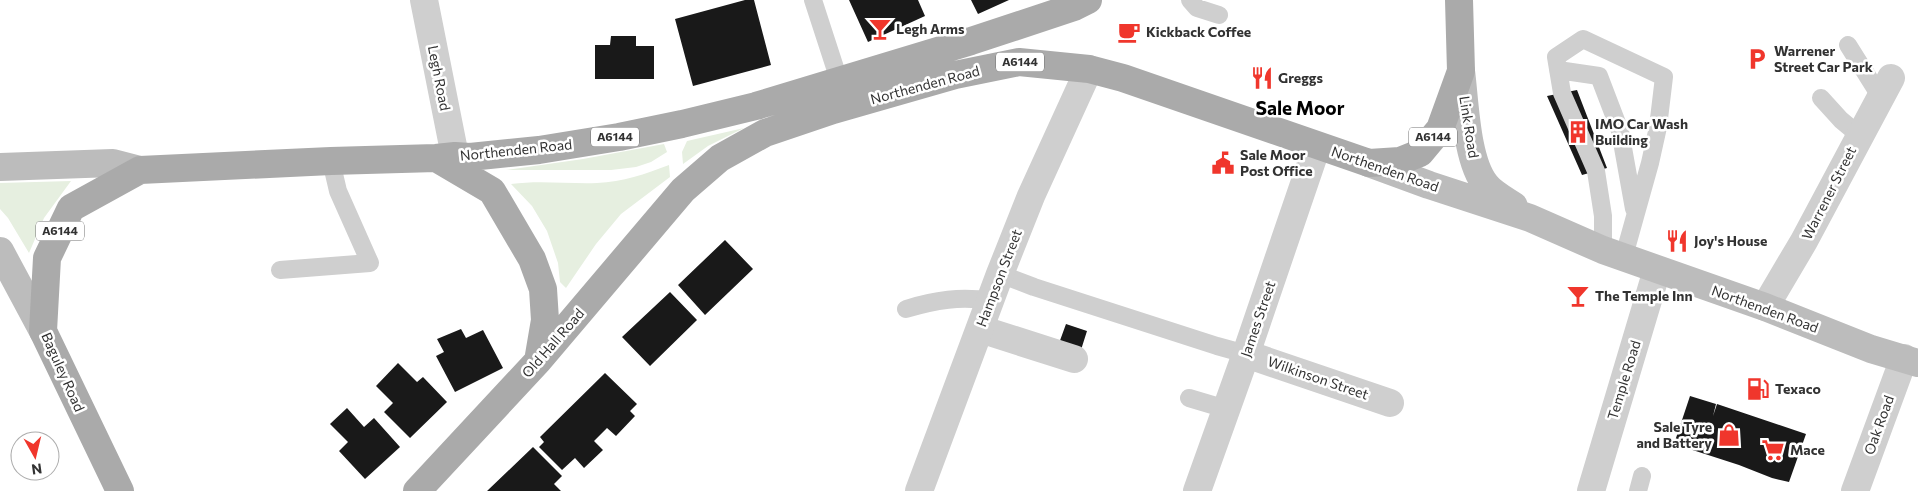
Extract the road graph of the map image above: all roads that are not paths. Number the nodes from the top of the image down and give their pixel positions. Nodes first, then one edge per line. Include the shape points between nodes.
1 (424, 0) edge
2 (813, 0) edge
3 (1190, 0) edge
4 (1459, 0) edge
5 (1078, 2) edge
6 (1219, 16) dead end
7 (1848, 45) dead end
8 (1089, 69) junction
9 (1558, 70) junction
10 (1461, 71) junction
11 (839, 80) junction
12 (1886, 87) joint
13 (1820, 98) dead end
14 (1859, 135) junction
15 (1317, 146) junction
16 (445, 157) junction
17 (331, 161) junction
18 (1369, 162) junction
19 (0, 167) edge
20 (140, 170) junction
21 (683, 190) joint
22 (1635, 217) junction
23 (1530, 218) junction
24 (0, 251) edge
25 (1613, 253) junction
26 (280, 270) dead end
27 (1657, 270) junction
28 (1000, 274) junction
29 (991, 301) junction
30 (1765, 307) junction
31 (906, 309) dead end
32 (980, 328) junction
33 (42, 331) junction
34 (1246, 354) junction
35 (1074, 359) dead end
36 (538, 361) junction
37 (1911, 361) edge
38 (1189, 398) dead end
39 (1390, 403) dead end
40 (1226, 409) junction
41 (120, 491) edge
42 (417, 491) edge
43 (919, 491) edge
44 (1198, 491) edge
45 (1591, 491) edge
46 (1855, 491) edge

1 - 16 street, Legh Road
2 - 11 lane
3 - 6 lane via 1197,8
4 - 10 main road, Link Road / A6144
5 - 11 main road, Northenden Road / A6144 via 971,41
7 - 12 lane
8 - 15 main road, Northenden Road / A6144
8 - 21 main road, Northenden Road / A6144 via 1019,62 955,75 833,110 765,133 720,158
8 - 28 street, Hampson Street via 1031,196
9 - 22 lane via 1599,76 1620,131
9 - 22 lane via 1556,57 1583,39 1664,76 1658,127
9 - 25 lane via 1562,93 1596,171
10 - 18 main road, Link Road / A6144 via 1440,129 1420,153 1400,161
10 - 23 main road, Link Road via 1475,163 1486,185
11 - 16 main road, Northenden Road / A6144 via 756,106 682,124 540,150
12 - 14 street, Warrener Street
13 - 14 lane
14 - 30 street, Warrener Street via 1804,241
15 - 18 main road, Northenden Road / A6144
15 - 34 street, James Street
16 - 17 main road, Northenden Road / A6144
16 - 36 main road via 492,191 532,259 543,289 545,320
17 - 20 main road, Northenden Road / A6144
17 - 26 lane via 338,192 370,263
18 - 23 main road, Northenden Road
19 - 20 main road, Northenden Road via 113,163
20 - 33 main road, Baguley Road / A6144 via 71,208 47,258
21 - 36 main road, Old Hall Road / A6144
22 - 25 lane
23 - 25 main road, Northenden Road
24 - 33 main road
25 - 27 main road, Northenden Road
27 - 30 main road, Northenden Road
27 - 45 street, Temple Road
28 - 29 street, Hampson Street
28 - 34 lane
29 - 31 lane via 962,298
29 - 32 street, Hampson Street
30 - 37 main road, Northenden Road via 1871,349
32 - 35 street
32 - 43 street, Hampson Street
33 - 41 main road, Baguley Road / A6144
34 - 39 street, Wilkinson Street
34 - 40 street, James Street
36 - 42 main road, Old Hall Road / A6144
37 - 46 street, Oak Road
38 - 40 lane
40 - 44 street, James Street

